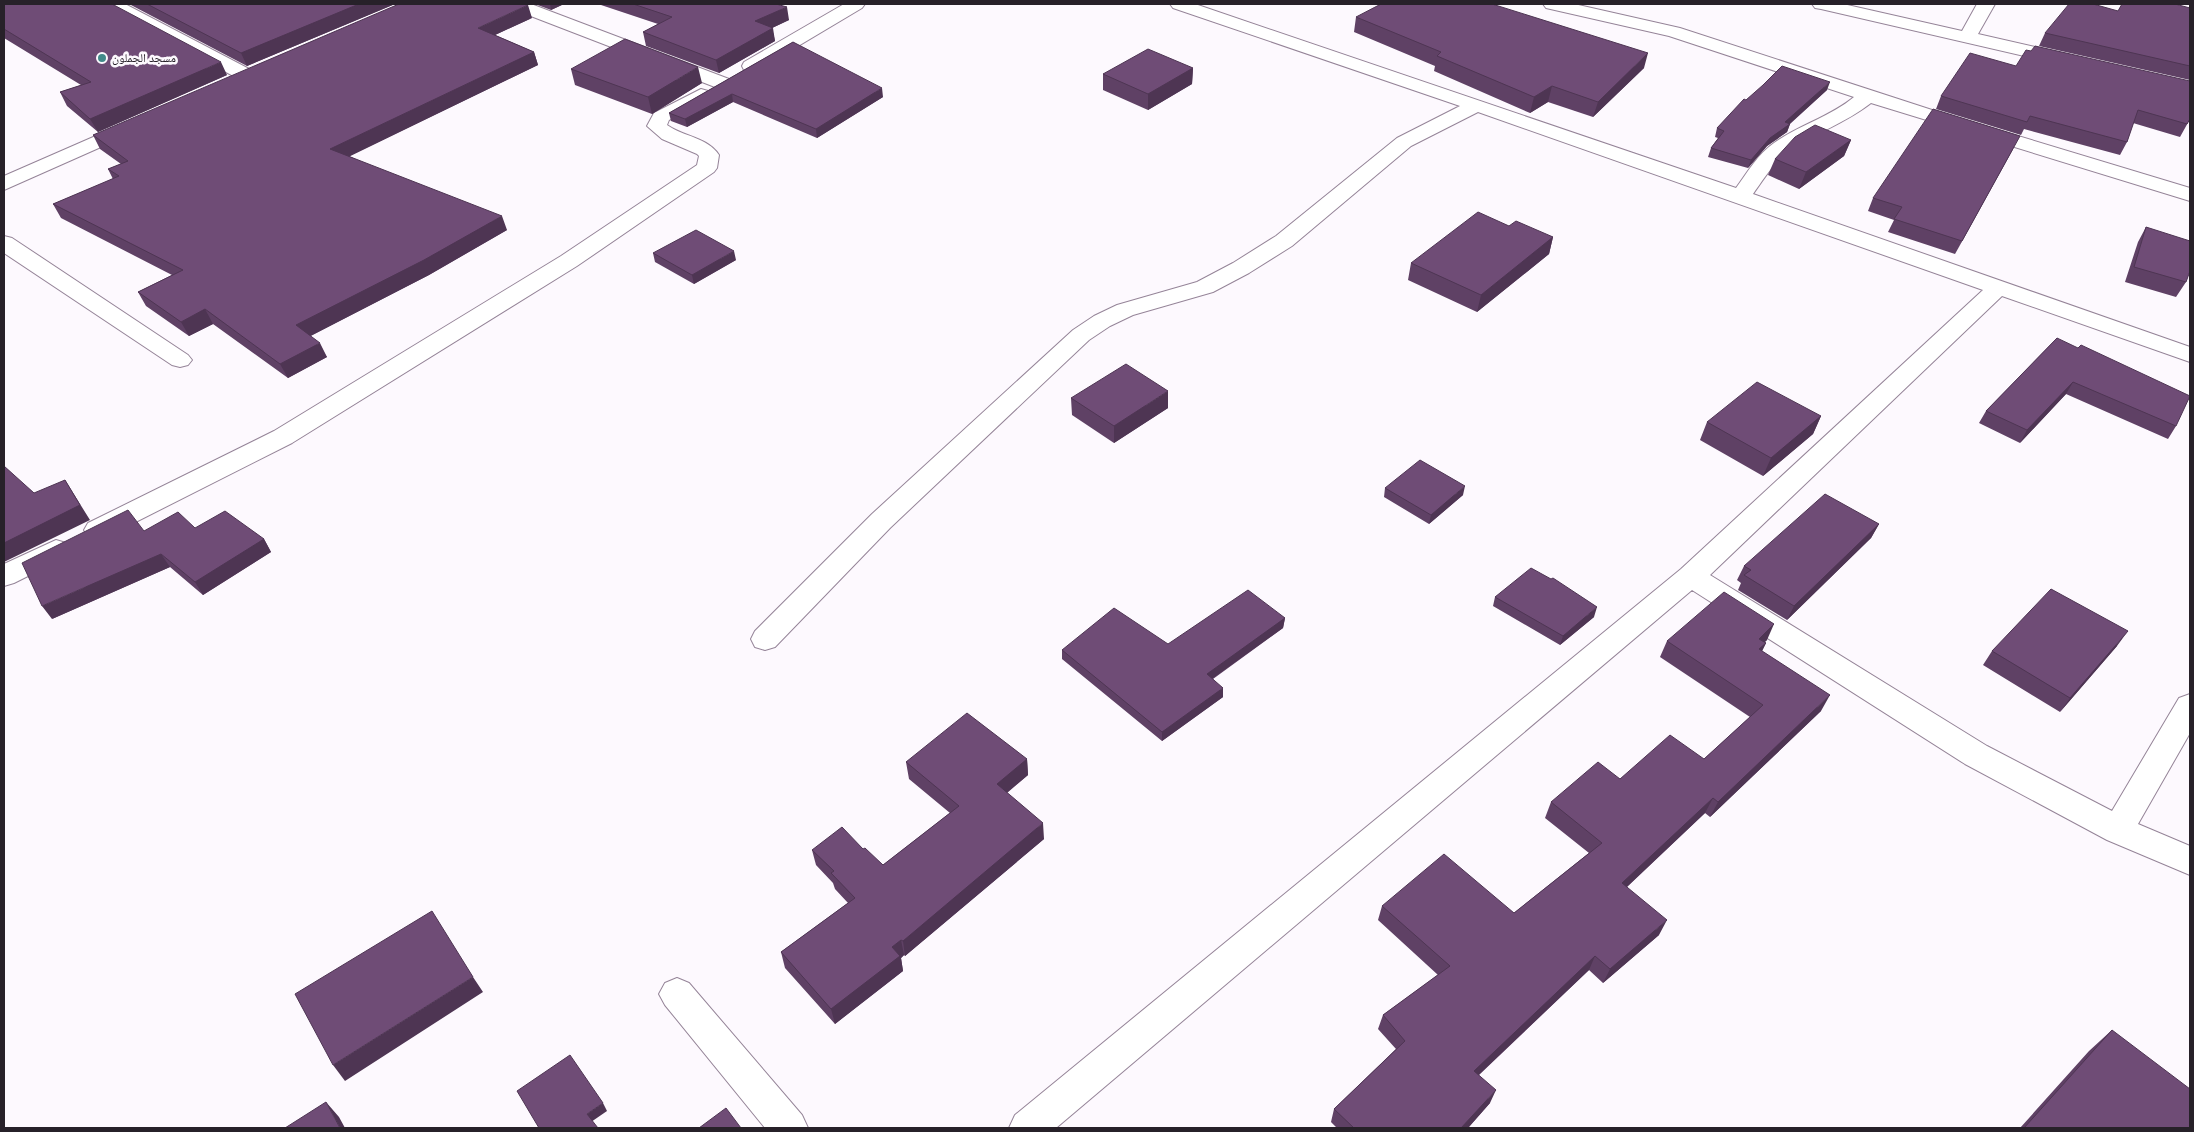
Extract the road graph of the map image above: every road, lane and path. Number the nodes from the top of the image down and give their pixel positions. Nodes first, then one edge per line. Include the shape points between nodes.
1 (112, 4) edge
2 (516, 4) edge
3 (856, 4) edge
4 (1179, 4) edge
5 (1552, 4) edge
6 (1821, 4) edge
7 (1986, 4) edge
8 (1968, 38) junction
9 (2084, 64) edge
10 (264, 67) edge
11 (246, 75) junction
12 (228, 83) edge
13 (722, 83) junction
14 (1867, 96) junction
15 (1476, 105) junction
16 (147, 119) edge
17 (4, 184) edge
18 (2190, 195) edge
19 (1741, 196) junction
20 (4, 243) edge
21 (1998, 288) junction
22 (2190, 355) edge
23 (180, 360) dead end
24 (4, 576) edge
25 (1691, 576) junction
26 (765, 640) dead end
27 (2190, 706) edge
28 (2118, 830) junction
29 (2190, 861) edge
30 (677, 994) dead end
31 (789, 1128) edge
32 (1028, 1128) edge

1 - 11 street
2 - 13 street
3 - 13 street
4 - 15 street via 1231,14
5 - 14 street via 1674,32
6 - 8 street
7 - 8 street
8 - 9 street
10 - 11 street
11 - 12 street
13 - 24 street via 661,117 657,126 663,132 703,148 709,155 707,168 569,261 283,437
14 - 18 street
14 - 19 street via 1850,110 1780,148
15 - 19 street
15 - 26 street via 1404,142 1284,241 1241,268 1205,287 1125,310 1081,335 881,521
16 - 17 street
19 - 21 street
20 - 23 street
21 - 22 street
21 - 25 street
25 - 28 street via 1976,755
25 - 32 street
27 - 28 street
28 - 29 street
30 - 31 street

